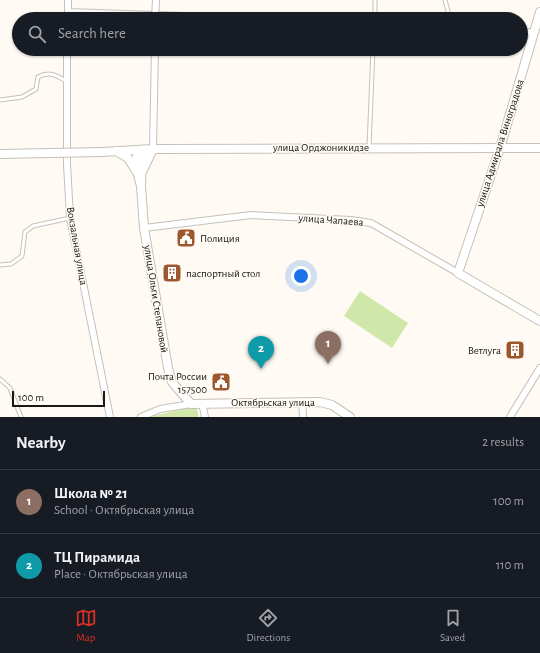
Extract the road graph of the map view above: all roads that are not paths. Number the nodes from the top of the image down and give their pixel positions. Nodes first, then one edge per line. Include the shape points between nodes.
1 (68, 0) edge
2 (156, 0) edge
3 (375, 0) edge
4 (445, 0) edge
5 (68, 12) edge
6 (155, 12) edge
7 (375, 12) edge
8 (448, 12) edge
9 (540, 12) edge
10 (528, 32) edge
11 (534, 33) junction
12 (528, 53) edge
13 (68, 56) edge
14 (155, 56) edge
15 (373, 56) edge
16 (527, 56) edge
17 (67, 82) junction
18 (0, 100) edge
19 (369, 147) junction
20 (500, 148) junction
21 (540, 148) edge
22 (153, 149) junction
23 (139, 150) junction
24 (116, 151) junction
25 (0, 154) edge
26 (139, 171) junction
27 (70, 218) junction
28 (144, 228) junction
29 (0, 265) edge
30 (458, 273) junction
31 (540, 321) edge
32 (540, 368) edge
33 (0, 379) edge
34 (302, 402) junction
35 (202, 403) junction
36 (191, 404) junction
37 (21, 417) edge
38 (110, 417) edge
39 (141, 417) edge
40 (205, 417) edge
41 (303, 417) edge
42 (350, 417) edge
43 (510, 417) edge

1 - 5 street
2 - 6 street
3 - 7 lane
4 - 8 lane
9 - 11 main road, улица Адмирала Виноградова
10 - 11 street
11 - 12 main road, улица Адмирала Виноградова
13 - 17 street, Вокзальная улица
14 - 22 street
15 - 19 lane
16 - 20 main road, улица Адмирала Виноградова
17 - 18 lane via 57,75 45,73 38,77 36,89 22,97
17 - 27 street, Вокзальная улица
19 - 20 main road, улица Орджоникидзе
19 - 22 main road, улица Орджоникидзе
20 - 21 main road, улица Орджоникидзе
20 - 30 main road, улица Адмирала Виноградова
22 - 23 main road, улица Орджоникидзе
22 - 26 main road
23 - 24 main road, улица Орджоникидзе
23 - 26 main road via 142,155
24 - 25 main road, улица Орджоникидзе, bridge
24 - 26 main road via 128,158
26 - 28 main road, улица Ольги Степановой
27 - 29 lane via 33,226 25,232 22,256 11,264
27 - 38 street, Вокзальная улица
28 - 30 street, улица Чапаева via 251,215 351,220 371,223
28 - 36 main road, улица Ольги Степановой via 168,368 172,382
30 - 31 main road, улица Чапаева
32 - 43 street
33 - 37 lane via 10,388
34 - 35 main road, Октябрьская улица
34 - 41 street
34 - 42 main road, Октябрьская улица via 332,405
35 - 36 main road, Октябрьская улица
35 - 40 street
36 - 39 street via 160,409

